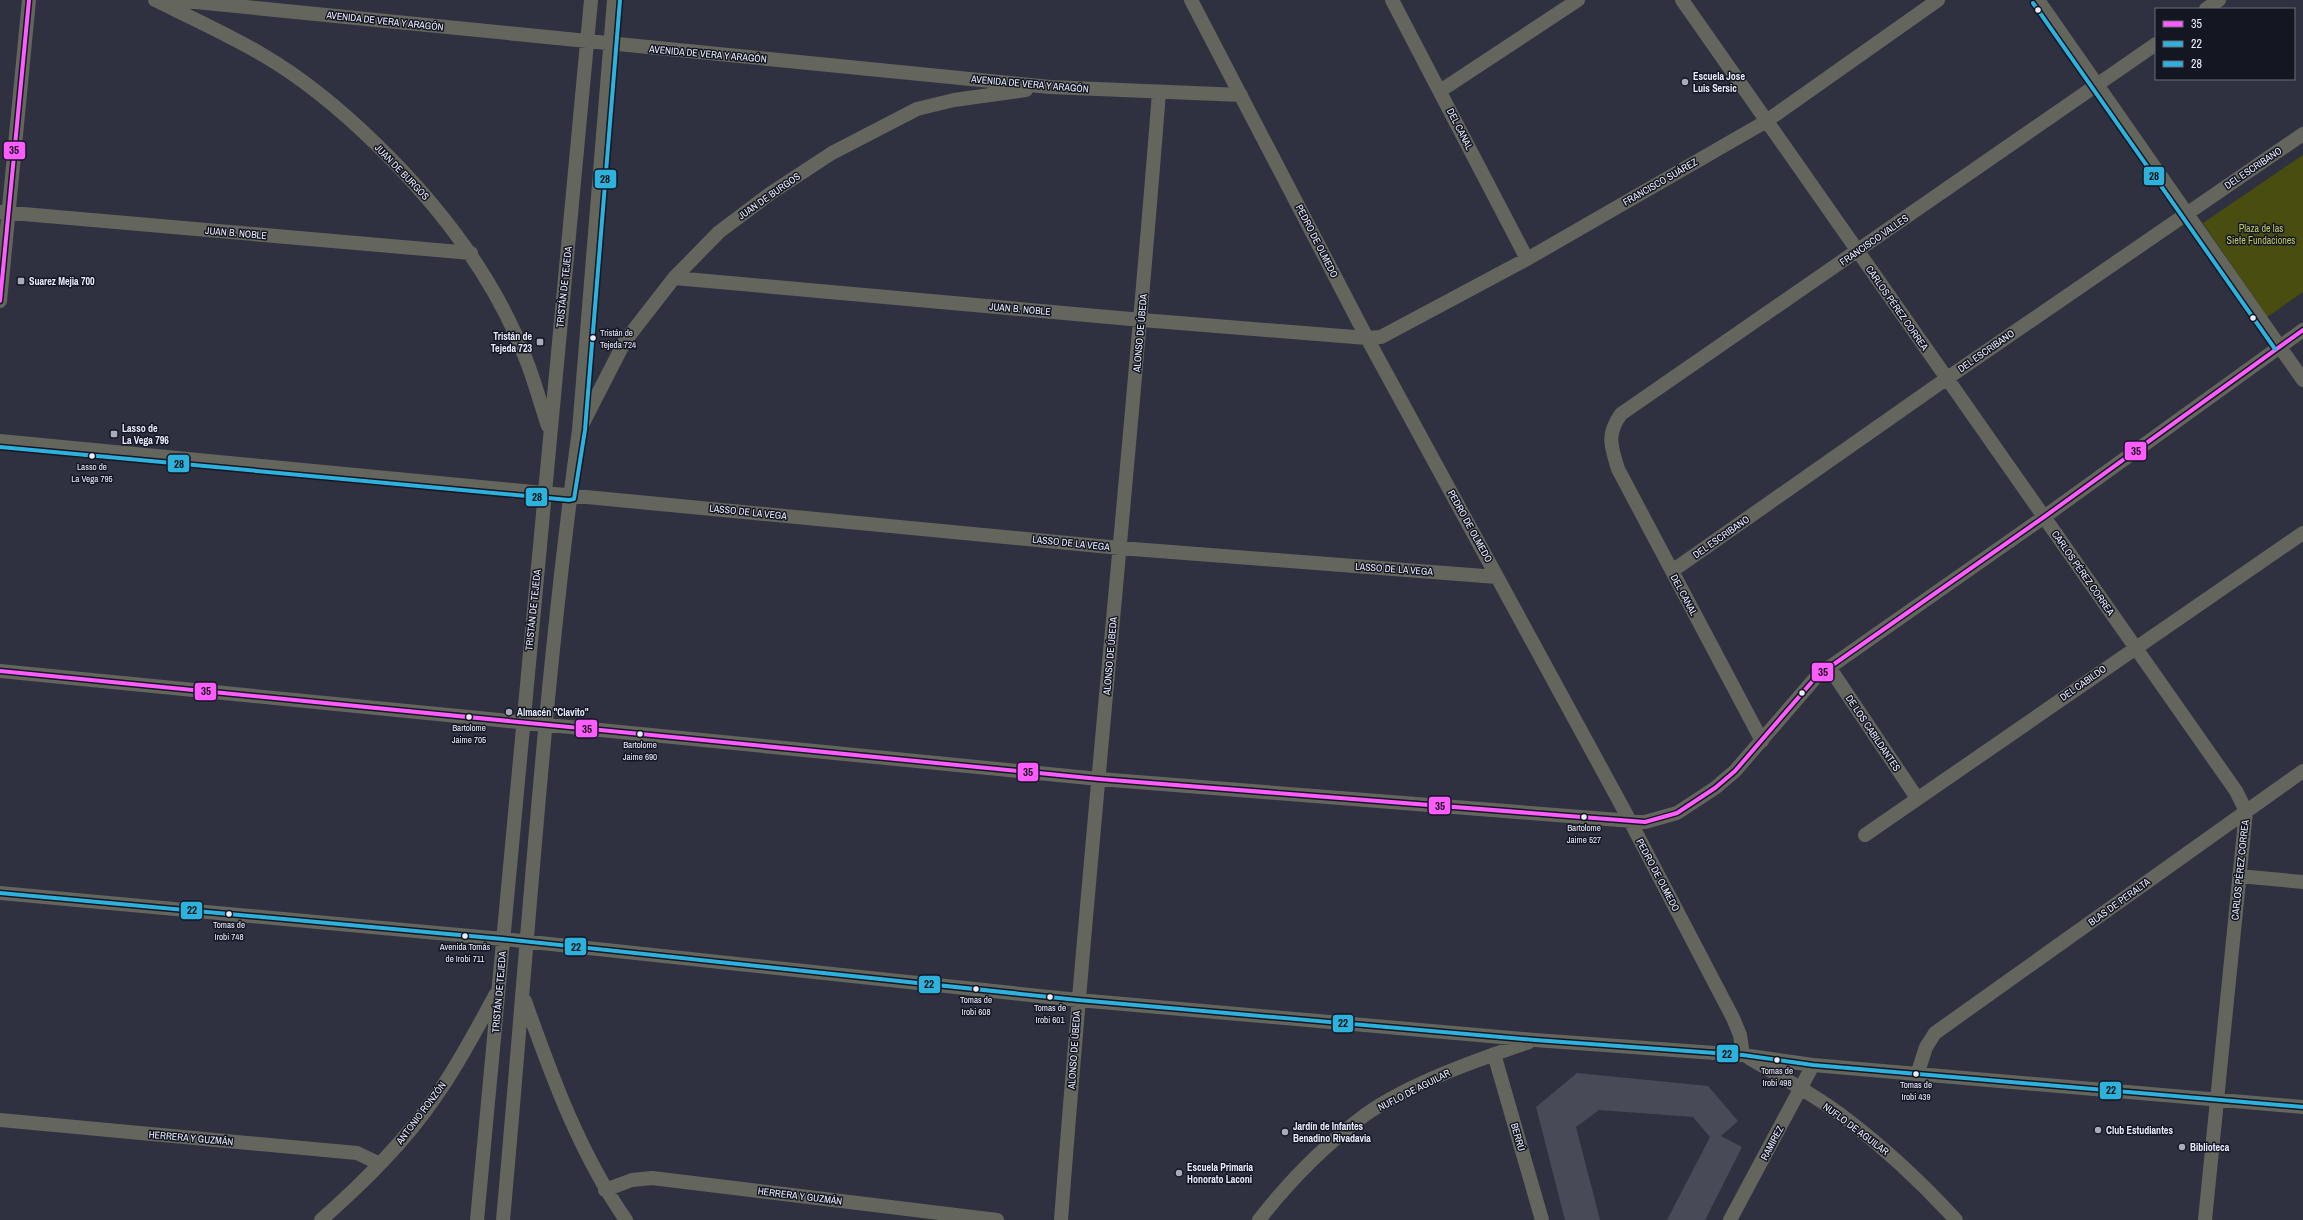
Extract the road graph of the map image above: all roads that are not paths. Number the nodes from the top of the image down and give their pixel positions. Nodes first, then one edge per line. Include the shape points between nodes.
1 (28, 0) edge
2 (155, 0) edge
3 (175, 0) edge
4 (591, 0) edge
5 (614, 0) edge
6 (1191, 0) edge
7 (1392, 0) edge
8 (1578, 0) edge
9 (1682, 0) edge
10 (1938, 0) edge
11 (2038, 0) edge
12 (2219, 0) edge
13 (2207, 8) edge
14 (588, 41) junction
15 (610, 45) junction
16 (2155, 45) edge
17 (2098, 85) junction
18 (1050, 86) junction
19 (1440, 91) junction
20 (1159, 92) junction
21 (1241, 95) junction
22 (1766, 122) junction
23 (2303, 134) edge
24 (4, 213) edge
25 (2188, 213) junction
26 (1857, 252) junction
27 (471, 253) junction
28 (1527, 259) junction
29 (674, 278) junction
30 (0, 301) edge
31 (1142, 320) junction
32 (2303, 330) edge
33 (1367, 338) junction
34 (2280, 346) junction
35 (1946, 379) junction
36 (2303, 380) edge
37 (579, 430) junction
38 (550, 432) junction
39 (0, 441) edge
40 (1611, 447) joint
41 (545, 492) junction
42 (570, 494) junction
43 (2044, 517) junction
44 (2303, 533) edge
45 (1120, 548) junction
46 (1672, 571) junction
47 (1497, 577) junction
48 (2136, 647) junction
49 (1829, 667) junction
50 (0, 671) edge
51 (523, 722) junction
52 (546, 723) junction
53 (1762, 741) junction
54 (2303, 771) edge
55 (1099, 779) junction
56 (1917, 798) junction
57 (2246, 811) junction
58 (1630, 821) junction
59 (1864, 835) dead end
60 (2239, 876) junction
61 (2303, 882) edge
62 (0, 893) edge
63 (503, 939) junction
64 (527, 942) junction
65 (500, 989) junction
66 (523, 996) junction
67 (1078, 1000) junction
68 (1536, 1040) junction
69 (1494, 1054) junction
70 (1743, 1055) junction
71 (1813, 1065) junction
72 (1918, 1072) junction
73 (1801, 1089) junction
74 (2217, 1099) junction
75 (2303, 1107) edge
76 (0, 1120) edge
77 (380, 1164) junction
78 (605, 1190) junction
79 (321, 1220) edge
80 (477, 1220) edge
81 (503, 1220) edge
82 (626, 1220) edge
83 (997, 1220) edge
84 (1061, 1220) edge
85 (1259, 1220) edge
86 (1542, 1220) edge
87 (1730, 1220) edge
88 (1956, 1220) edge
89 (2204, 1220) edge

1 - 24 street
2 - 27 street, JUAN DE BURGOS via 264,55 304,82 356,124 409,176
3 - 14 street, AVENIDA DE VERA Y ARAGÓN
4 - 14 street, TRISTÁN DE TEJEDA
5 - 15 street
6 - 21 street, PEDRO DE OLMEDO
7 - 19 street, DEL CANAL
8 - 19 street
9 - 22 street, CARLOS PÉREZ CORREA
10 - 22 street, FRANCISCO SUÁREZ
11 - 17 street
12 - 13 street
14 - 15 street, AVENIDA DE VERA Y ARAGÓN
14 - 38 street, TRISTÁN DE TEJEDA
15 - 18 street, AVENIDA DE VERA Y ARAGÓN
15 - 37 street
16 - 17 street, FRANCISCO VALLES
17 - 25 street
17 - 26 street, FRANCISCO VALLES
18 - 20 street, AVENIDA DE VERA Y ARAGÓN
18 - 29 street, JUAN DE BURGOS via 954,100 917,109 876,129 832,153 736,219 719,232
19 - 28 street, DEL CANAL
20 - 21 street, AVENIDA DE VERA Y ARAGÓN
20 - 31 street, ALONSO DE ÚBEDA
21 - 33 street, PEDRO DE OLMEDO
22 - 26 street, CARLOS PÉREZ CORREA
22 - 28 street, FRANCISCO SUÁREZ
23 - 25 street, DEL ESCRIBANO
24 - 27 street, JUAN B. NOBLE
24 - 30 street
25 - 34 street
25 - 35 street, DEL ESCRIBANO
26 - 35 street, CARLOS PÉREZ CORREA
26 - 40 street, FRANCISCO VALLES via 1621,414 1611,433
27 - 38 street, JUAN DE BURGOS via 492,288 527,362
28 - 33 street, FRANCISCO SUÁREZ via 1381,337
29 - 31 street, JUAN B. NOBLE
29 - 37 street, JUAN DE BURGOS via 625,341
31 - 33 street, JUAN B. NOBLE
31 - 45 street, ALONSO DE ÚBEDA
32 - 34 street
33 - 47 street, PEDRO DE OLMEDO
34 - 36 street
34 - 43 street
35 - 43 street, CARLOS PÉREZ CORREA
35 - 46 street, DEL ESCRIBANO
37 - 42 street
38 - 41 street, TRISTÁN DE TEJEDA
39 - 41 street, LASSO DE LA VEGA
40 - 46 street, DEL CANAL via 1618,469
41 - 42 street, LASSO DE LA VEGA
41 - 51 street, TRISTÁN DE TEJEDA
42 - 45 street, LASSO DE LA VEGA
42 - 52 street
43 - 48 street, CARLOS PÉREZ CORREA
43 - 49 street
44 - 48 street, DEL CABILDO
45 - 47 street, LASSO DE LA VEGA
45 - 55 street, ALONSO DE ÚBEDA
46 - 53 street, DEL CANAL
47 - 58 street, PEDRO DE OLMEDO
48 - 56 street, DEL CABILDO
48 - 57 street, CARLOS PÉREZ CORREA via 2236,791
49 - 53 street via 1817,676
49 - 56 street, DE LOS CABILDANTES
50 - 51 street
51 - 52 street
51 - 63 street, TRISTÁN DE TEJEDA
52 - 55 street
52 - 64 street
53 - 58 street via 1730,776 1679,812 1645,822
54 - 57 street, BLAS DE PERALTA
55 - 58 street
55 - 67 street, ALONSO DE ÚBEDA
56 - 59 street, DEL CABILDO
57 - 60 street, CARLOS PÉREZ CORREA
57 - 72 street, BLAS DE PERALTA via 1935,1033 1926,1047
58 - 70 street, PEDRO DE OLMEDO via 1733,1018 1740,1035
60 - 61 street
60 - 74 street, CARLOS PÉREZ CORREA
62 - 63 street
63 - 64 street
63 - 65 street, TRISTÁN DE TEJEDA
64 - 66 street
64 - 67 street
65 - 77 street, ANTONIO RONZÓN via 436,1096 408,1134
65 - 80 street, TRISTÁN DE TEJEDA
66 - 78 street via 580,1142
66 - 81 street
67 - 68 street
67 - 84 street, ALONSO DE ÚBEDA
68 - 69 street, NUFLO DE AGUILAR
68 - 70 street
69 - 85 street, NUFLO DE AGUILAR via 1405,1093 1366,1115 1328,1145 1289,1183
69 - 86 street, BERRÚ
70 - 71 street
70 - 73 street, NUFLO DE AGUILAR
71 - 72 street
71 - 73 street, RAMIREZ
72 - 74 street
73 - 87 street, RAMIREZ
73 - 88 street, NUFLO DE AGUILAR via 1848,1120 1898,1161
74 - 75 street
74 - 89 street, CARLOS PÉREZ CORREA
76 - 77 street, HERRERA Y GUZMÁN via 357,1153
77 - 79 street, ANTONIO RONZÓN
78 - 82 street
78 - 83 street, HERRERA Y GUZMÁN via 632,1180 652,1178

